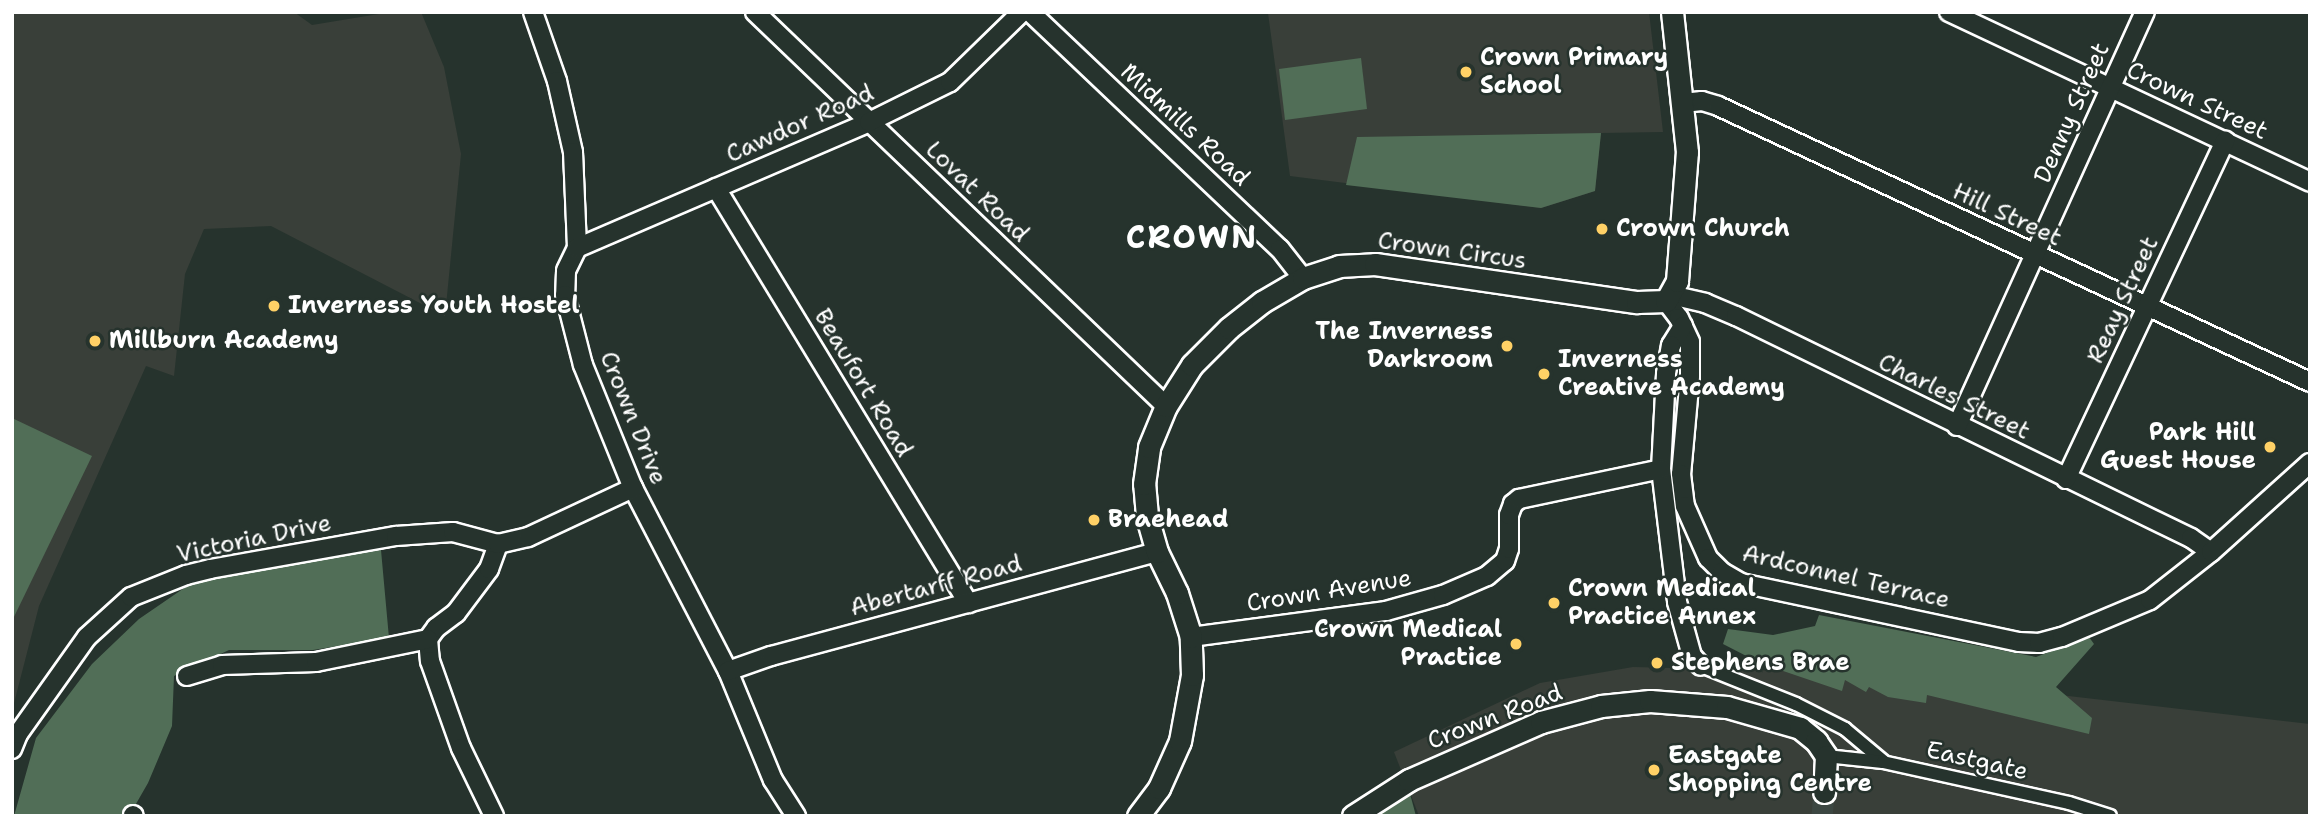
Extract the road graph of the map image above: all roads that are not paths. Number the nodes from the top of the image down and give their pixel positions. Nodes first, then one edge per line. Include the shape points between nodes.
1 (533, 12) edge
2 (755, 12) edge
3 (1022, 12) edge
4 (1030, 12) edge
5 (1672, 12) edge
6 (1949, 12) edge
7 (2145, 12) edge
8 (2111, 87) junction
9 (1683, 103) junction
10 (869, 122) junction
11 (2225, 141) junction
12 (2310, 182) edge
13 (716, 188) junction
14 (577, 248) junction
15 (2034, 255) junction
16 (1303, 278) junction
17 (1668, 298) junction
18 (2147, 306) junction
19 (1683, 326) junction
20 (2310, 382) edge
21 (1166, 406) junction
22 (1956, 426) junction
23 (2310, 463) edge
24 (1661, 469) junction
25 (2066, 480) junction
26 (633, 488) junction
27 (498, 544) junction
28 (1157, 552) junction
29 (2211, 552) junction
30 (968, 603) junction
31 (1191, 637) junction
32 (428, 639) junction
33 (1701, 666) joint
34 (728, 671) junction
35 (187, 676) dead end
36 (12, 749) edge
37 (1826, 756) junction
38 (1883, 762) junction
39 (1824, 792) tunnel mouth
40 (2069, 809) edge
41 (494, 816) edge
42 (796, 816) edge
43 (1138, 816) edge
44 (1353, 816) edge
45 (2110, 816) edge

1 - 14 street, Crown Drive via 557,81 573,152
2 - 10 street, Lovat Road
3 - 10 street, Cawdor Road via 950,82
4 - 16 street, Midmills Road via 1280,249
5 - 9 street
6 - 8 street, Crown Street
7 - 8 street, Denny Street
8 - 11 street, Crown Street
8 - 15 street, Denny Street
9 - 15 street, Hill Street via 1702,100 1718,106
9 - 17 street via 1685,194 1677,281
10 - 13 street, Cawdor Road
10 - 21 street, Lovat Road
11 - 12 street, Crown Street
11 - 18 street, Reay Street
13 - 14 street, Cawdor Road
13 - 30 street, Beaufort Road
14 - 26 street, Crown Drive via 566,271 565,295 583,365
15 - 18 street, Hill Street
15 - 22 street, Denny Street
16 - 17 street, Crown Circus via 1339,266 1375,264 1618,300 1652,303
16 - 21 street, Crown Circus via 1229,328 1192,365
17 - 19 street, Ardconnel Terrace
17 - 22 street, Charles Street via 1705,303 1735,316
18 - 20 street, Hill Street
18 - 25 street, Reay Street
19 - 24 street via 1671,345 1665,374
19 - 29 street, Ardconnel Terrace via 1690,342 1681,474 1685,506 1708,558 1741,583 2030,643 2062,637 2150,600
21 - 28 street, Crown Circus via 1149,447 1144,484
22 - 25 street, Charles Street
23 - 29 street, Ardconnel Terrace
24 - 31 street, Crown Avenue via 1520,499 1510,516 1505,561 1487,576 1422,602 1386,611
24 - 33 street via 1677,603 1692,656
25 - 29 street, Charles Street via 2191,538
26 - 27 street, Victoria Drive via 528,537
26 - 34 street, Crown Drive
27 - 32 street via 489,569 456,614
27 - 36 street, Victoria Drive via 453,532 396,536 186,575 131,597 87,637
28 - 30 street, Abertarff Road
28 - 31 street, Crown Circus
30 - 34 street, Abertarff Road
31 - 43 street, Crown Circus via 1192,675 1180,741 1159,788
32 - 35 street via 316,662 222,665
32 - 41 street via 430,661 461,748
33 - 38 street, Eastgate via 1845,729
34 - 42 street, Crown Drive via 773,780
37 - 38 street
37 - 39 street
37 - 44 street, Crown Road via 1800,727 1727,707 1650,701 1601,706 1497,739 1409,780
38 - 40 street, Eastgate
40 - 45 street, Eastgate

